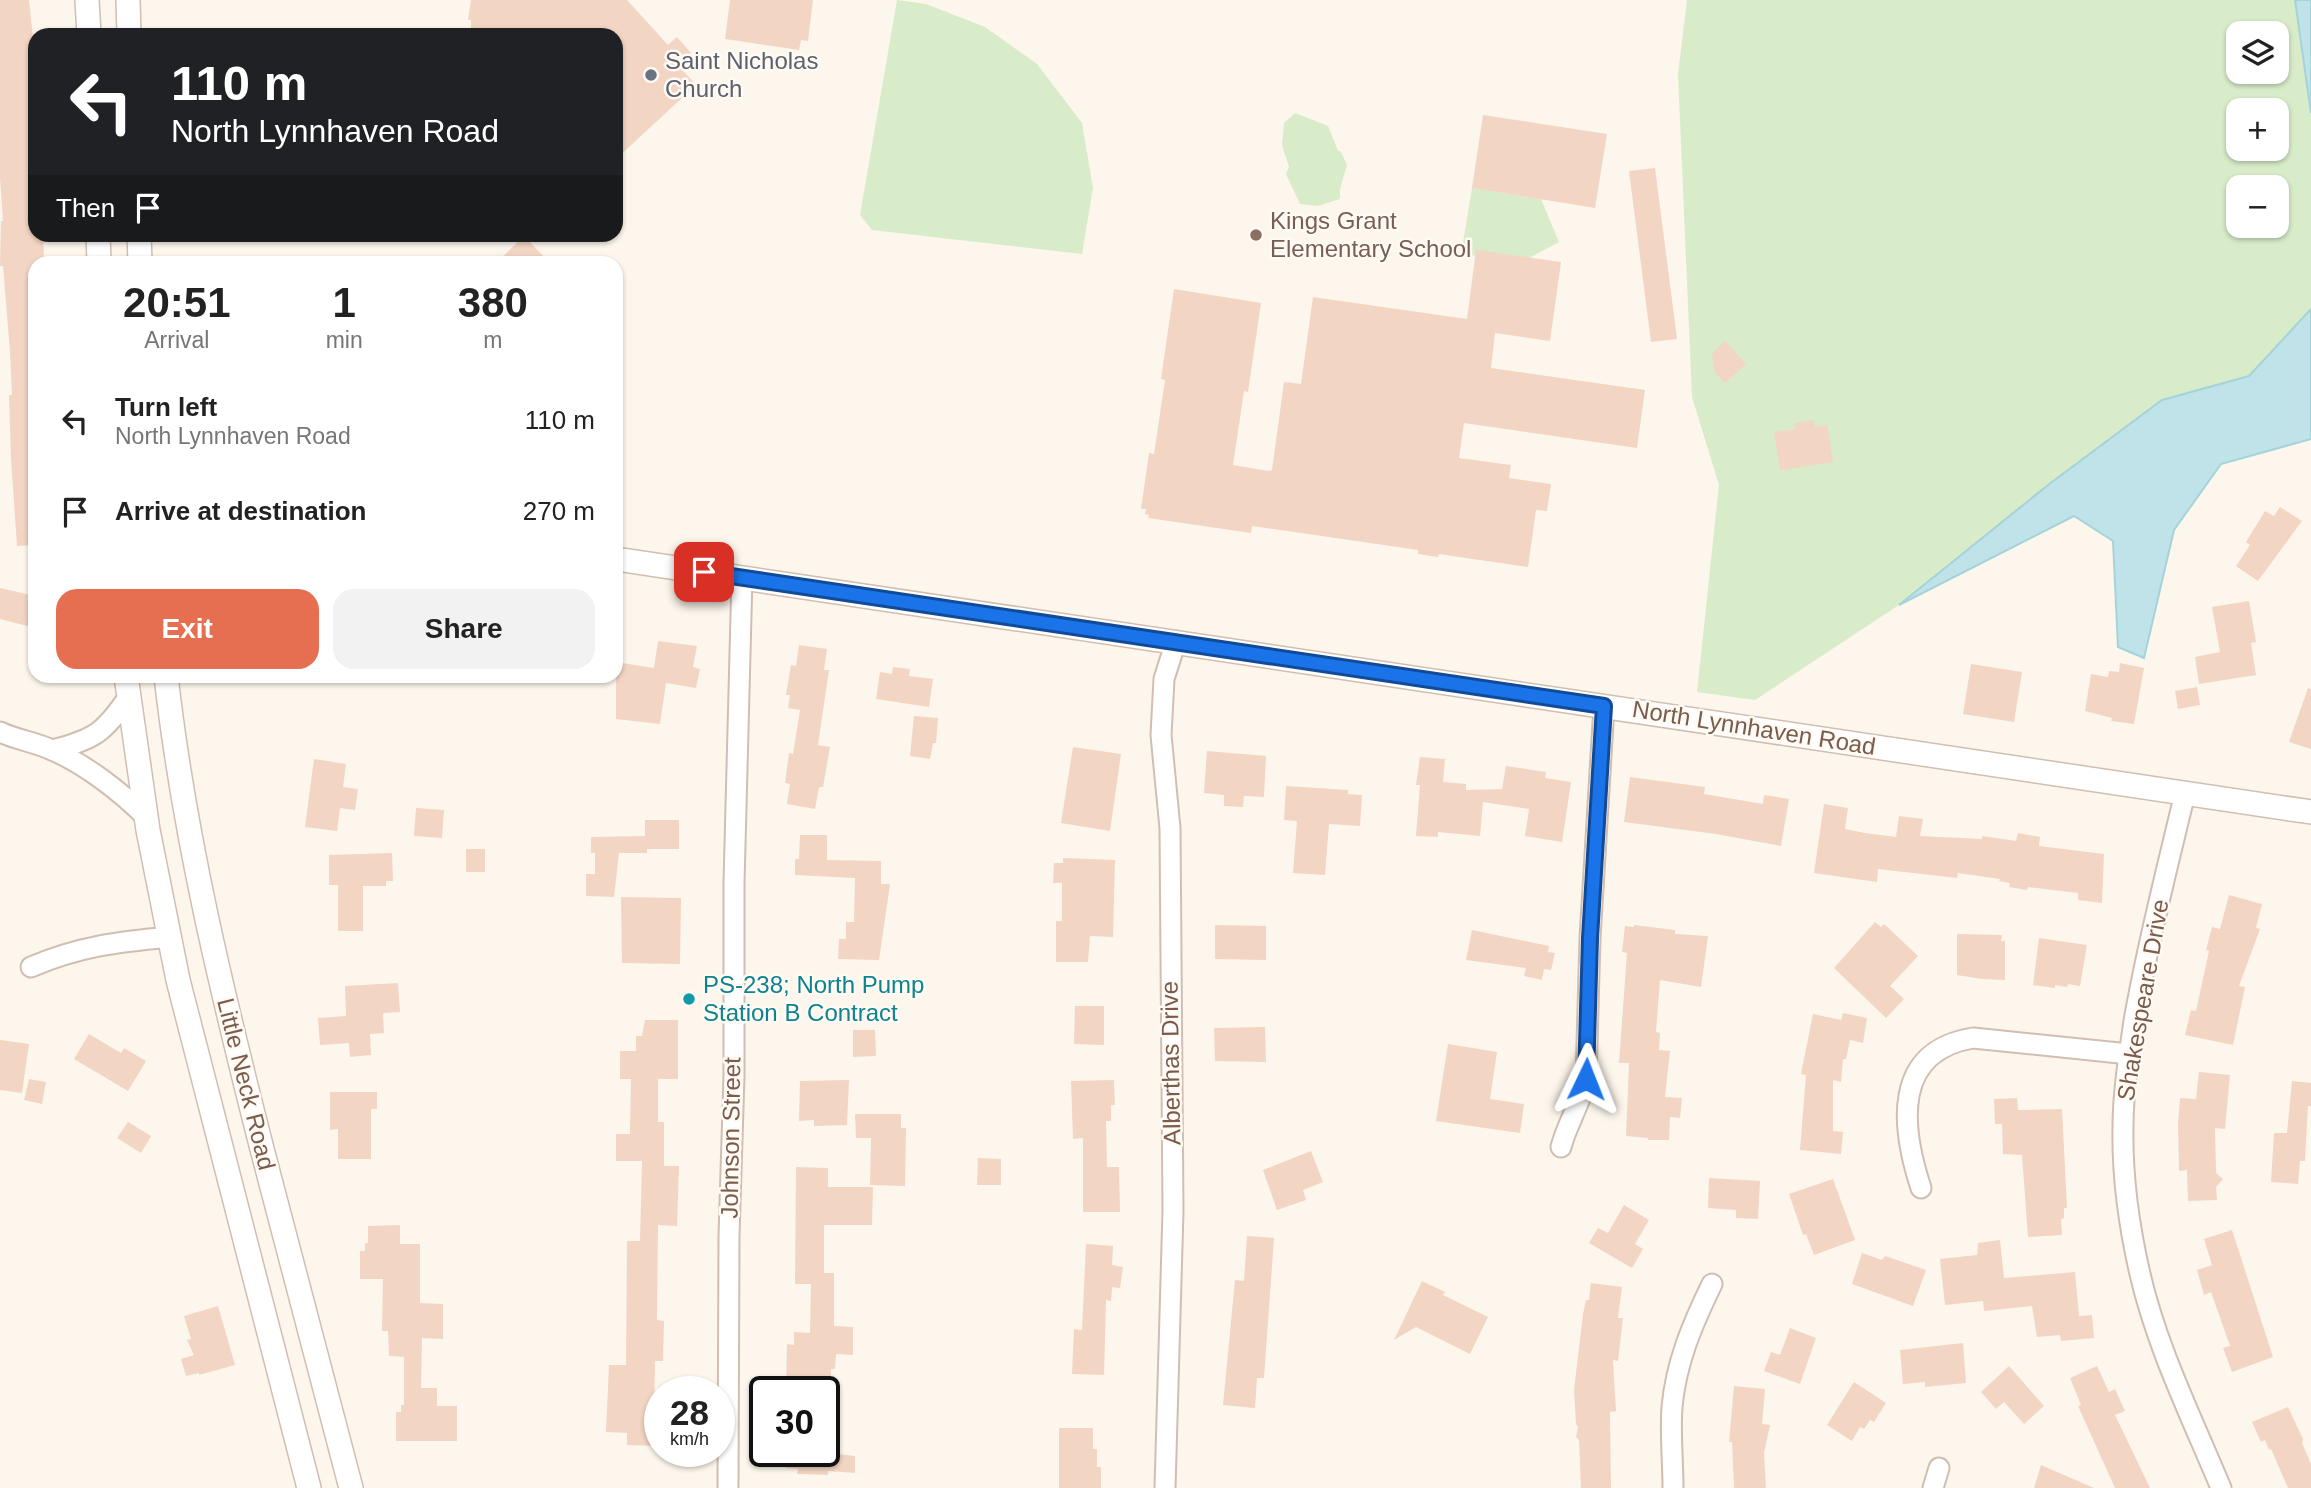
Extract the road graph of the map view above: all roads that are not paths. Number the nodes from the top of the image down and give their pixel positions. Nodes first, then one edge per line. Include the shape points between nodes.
1 (87, 0) edge
2 (128, 0) edge
3 (89, 28) edge
4 (129, 28) edge
5 (623, 560) edge
6 (742, 577) junction
7 (1176, 641) junction
8 (167, 683) edge
9 (127, 686) edge
10 (1604, 706) junction
11 (0, 732) edge
12 (52, 750) junction
13 (2185, 793) junction
14 (2311, 812) edge
15 (146, 817) junction
16 (169, 937) junction
17 (32, 967) dead end
18 (2129, 1054) junction
19 (1560, 1147) dead end
20 (1920, 1188) dead end
21 (1712, 1284) dead end
22 (1939, 1468) dead end
23 (309, 1488) edge
24 (351, 1488) edge
25 (728, 1488) edge
26 (1165, 1488) edge
27 (1673, 1488) edge
28 (1933, 1488) edge
29 (2221, 1488) edge

1 - 3 street
2 - 4 street
5 - 6 street, North Lynnhaven Road
6 - 7 street, North Lynnhaven Road
6 - 25 street, Johnson Street
7 - 10 street, North Lynnhaven Road
7 - 26 street, Alberthas Drive via 1164,679 1161,735 1170,828 1173,1211
8 - 24 street, Little Neck Road via 195,867 225,1006
9 - 12 street via 114,718 90,739
9 - 15 street, Little Neck Road
10 - 13 street, North Lynnhaven Road
10 - 19 street via 1586,1079
11 - 12 street
12 - 15 street via 120,793
13 - 14 street, North Lynnhaven Road
13 - 18 street, Shakespeare Drive via 2143,972
15 - 16 street, Little Neck Road
16 - 17 street via 98,945
16 - 23 street, Little Neck Road
18 - 20 street via 1973,1038 1954,1041 1934,1052 1921,1065 1908,1101 1907,1136
18 - 29 street, Shakespeare Drive via 2123,1159 2141,1276 2160,1338
21 - 27 street via 1679,1367 1672,1407
22 - 28 street

